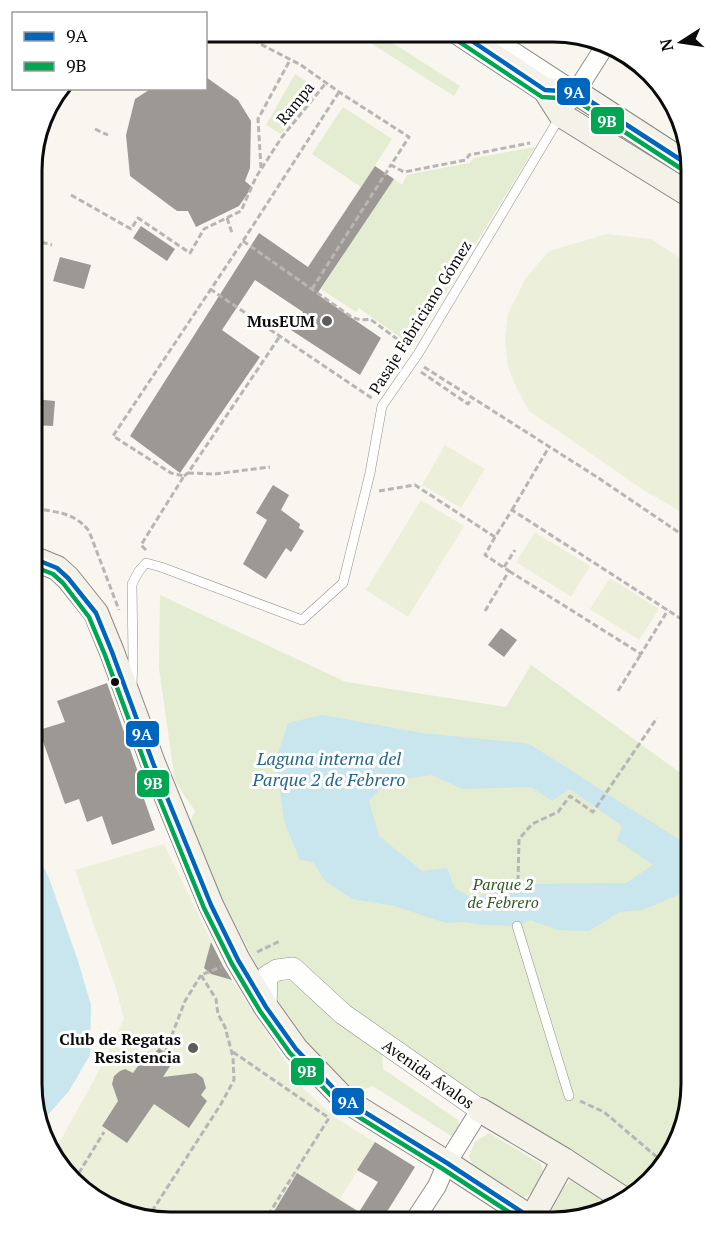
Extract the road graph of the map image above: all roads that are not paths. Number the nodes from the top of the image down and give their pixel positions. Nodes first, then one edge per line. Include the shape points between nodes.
1 (473, 42) edge
2 (499, 42) edge
3 (601, 52) edge
4 (545, 90) junction
5 (576, 92) junction
6 (561, 115) junction
7 (681, 160) edge
8 (681, 190) edge
9 (42, 562) edge
10 (131, 703) junction
11 (517, 926) dead end
12 (266, 1007) junction
13 (569, 1096) road end
14 (480, 1110) junction
15 (564, 1160) junction
16 (447, 1163) junction
17 (617, 1195) edge
18 (420, 1212) edge
19 (522, 1212) edge
20 (535, 1212) edge

1 - 4 main road
2 - 5 street
3 - 5 street
4 - 5 main road
4 - 6 main road
5 - 6 street
5 - 7 main road
6 - 8 main road
6 - 10 lane, Pasaje Fabriciano Gómez via 418,354 382,406 343,583 302,620 146,563 132,584
9 - 10 main road via 57,568 96,613
10 - 12 main road via 211,905
11 - 13 lane
12 - 14 street, Avenida Ávalos via 267,976 293,968 343,1014
12 - 16 main road via 296,1049 345,1100
14 - 15 main road, Avenida Ávalos via 543,1144
14 - 16 street
15 - 17 main road, Avenida Ávalos
15 - 20 main road
16 - 18 street
16 - 19 main road

